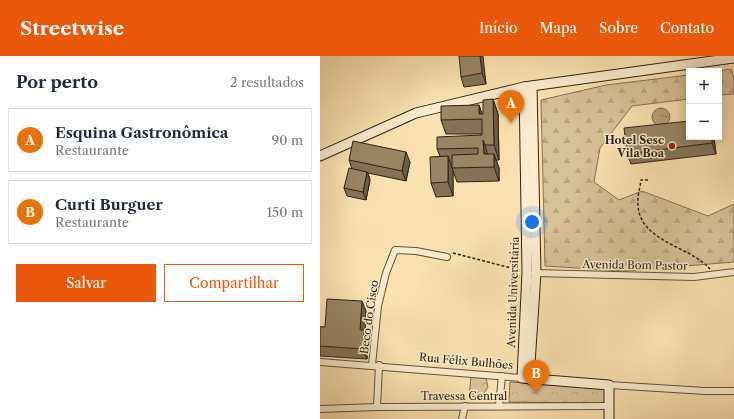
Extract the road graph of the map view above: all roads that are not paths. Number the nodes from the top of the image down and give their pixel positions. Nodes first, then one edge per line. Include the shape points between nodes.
1 (734, 58) edge
2 (528, 87) junction
3 (320, 156) edge
4 (447, 258) road end
5 (734, 272) edge
6 (531, 273) junction
7 (320, 362) edge
8 (375, 365) junction
9 (502, 376) junction
10 (526, 378) junction
11 (609, 386) junction
12 (734, 391) edge
13 (465, 406) junction
14 (499, 406) junction
15 (608, 406) junction
16 (377, 407) junction
17 (320, 409) edge
18 (462, 419) edge
19 (609, 419) edge

1 - 2 street
2 - 3 street via 416,113
2 - 6 street, Avenida Universitária
4 - 8 street, Beco do Cisco via 416,251 395,250 386,272 378,306
5 - 6 street, Avenida Bom Pastor via 694,277
6 - 10 street, Avenida Universitária
7 - 8 street, Rua Félix Bulhões
8 - 9 street, Rua Félix Bulhões
8 - 16 street, Beco do Cisco
9 - 10 street, Rua Félix Bulhões
9 - 14 street
10 - 11 street, Rua Félix Bulhões
11 - 12 street
11 - 15 street
13 - 14 street, Travessa Central
13 - 16 street, Travessa Central
13 - 18 street
14 - 15 street, Travessa Central
15 - 19 street
16 - 17 street, Travessa Central

